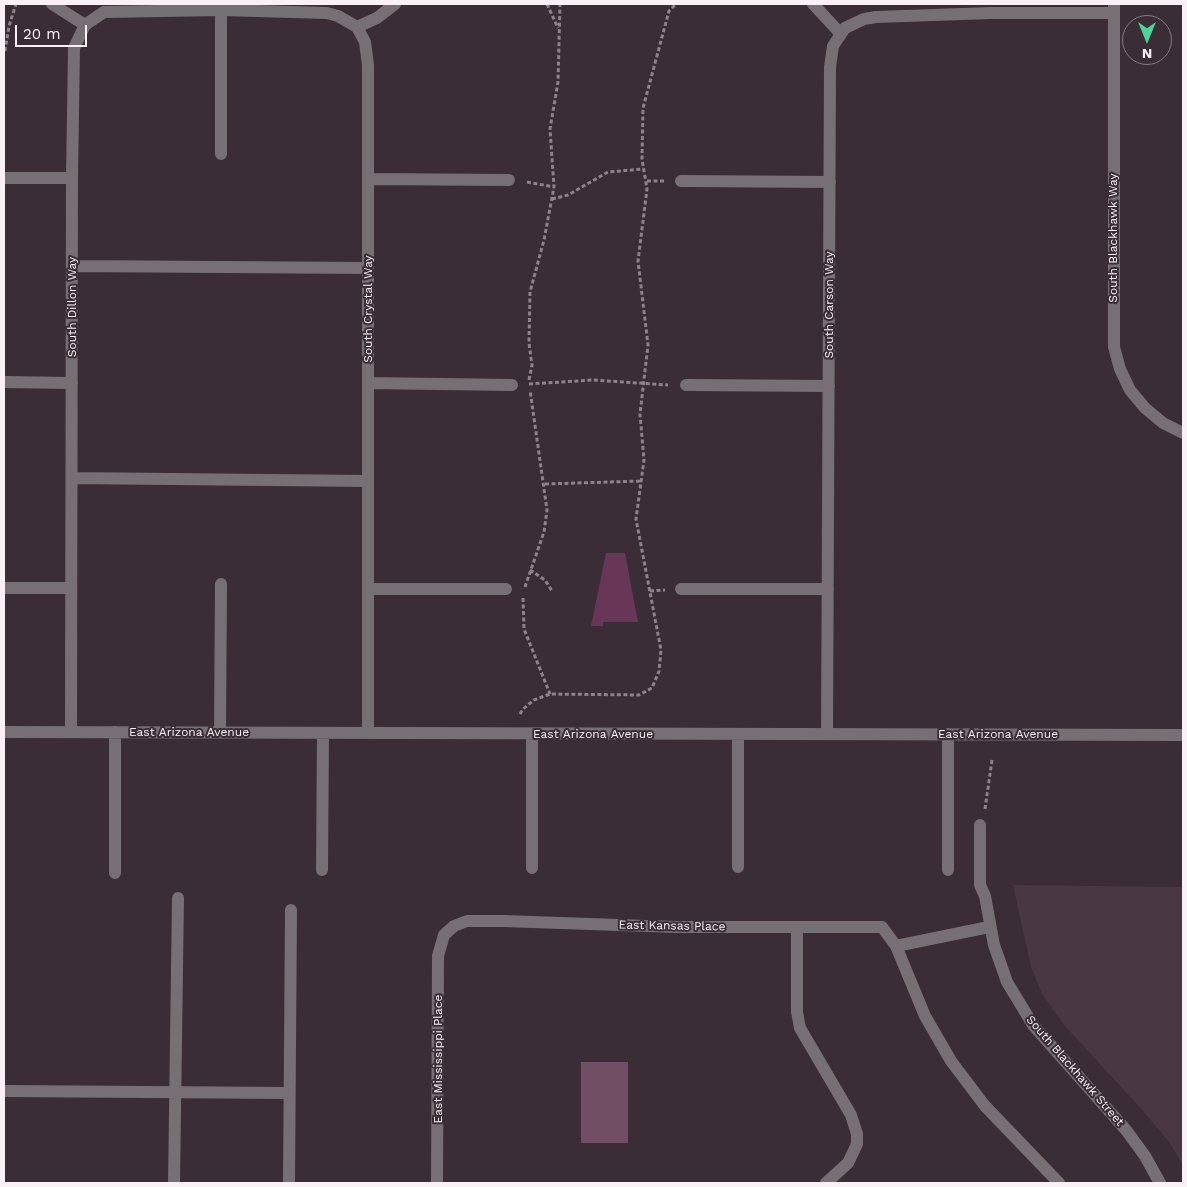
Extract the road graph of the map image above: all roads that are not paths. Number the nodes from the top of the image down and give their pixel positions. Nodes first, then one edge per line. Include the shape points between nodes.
1 (52, 4) edge
2 (395, 4) edge
3 (813, 4) edge
4 (121, 7) edge
5 (327, 8) edge
6 (1114, 9) edge
7 (221, 10) junction
8 (85, 25) junction
9 (357, 27) junction
10 (840, 33) junction
11 (221, 154) dead end
12 (4, 178) edge
13 (72, 178) junction
14 (368, 178) junction
15 (509, 180) road end
16 (681, 181) dead end
17 (830, 182) junction
18 (72, 266) junction
19 (368, 268) junction
20 (4, 382) edge
21 (72, 383) junction
22 (368, 383) junction
23 (512, 385) road end
24 (686, 385) road end
25 (829, 386) junction
26 (1183, 433) edge
27 (72, 478) junction
28 (368, 481) junction
29 (220, 584) dead end
30 (4, 588) edge
31 (71, 588) junction
32 (368, 589) junction
33 (506, 589) dead end
34 (680, 589) dead end
35 (828, 589) junction
36 (4, 732) edge
37 (71, 732) junction
38 (115, 732) junction
39 (220, 732) junction
40 (323, 733) junction
41 (368, 733) junction
42 (532, 734) junction
43 (738, 734) junction
44 (827, 734) junction
45 (948, 734) junction
46 (1183, 735) edge
47 (980, 825) dead end
48 (738, 867) dead end
49 (532, 868) dead end
50 (322, 870) dead end
51 (948, 870) dead end
52 (115, 872) dead end
53 (178, 898) dead end
54 (291, 910) dead end
55 (989, 927) junction
56 (797, 928) junction
57 (444, 935) joint
58 (896, 946) junction
59 (4, 1091) edge
60 (175, 1092) junction
61 (289, 1093) junction
62 (174, 1183) edge
63 (289, 1183) edge
64 (437, 1183) edge
65 (826, 1183) edge
66 (1059, 1183) edge
67 (1160, 1183) edge

1 - 8 street
2 - 9 street via 378,18
3 - 10 street
4 - 7 street
4 - 8 street via 97,14
5 - 7 street
5 - 9 street
6 - 10 street, South Blackhawk Way via 876,17 853,23
6 - 26 street, South Blackhawk Way via 1114,347 1130,390 1144,408
7 - 11 street
8 - 13 street, South Dillon Way via 77,39 74,56
9 - 14 street, South Crystal Way via 365,42 368,65
10 - 17 street, South Carson Way via 833,46 830,67
12 - 13 street
13 - 18 street, South Dillon Way
14 - 15 street
14 - 19 street, South Crystal Way
16 - 17 street
17 - 25 street, South Carson Way
18 - 19 street
18 - 21 street, South Dillon Way
19 - 22 street, South Crystal Way
20 - 21 street
21 - 27 street, South Dillon Way
22 - 23 street
22 - 28 street, South Crystal Way
24 - 25 street
25 - 35 street, South Carson Way
27 - 28 street
27 - 31 street, South Dillon Way
28 - 32 street, South Crystal Way
29 - 39 street
30 - 31 street
31 - 37 street, South Dillon Way
32 - 33 street
32 - 41 street, South Crystal Way
34 - 35 street
35 - 44 street, South Carson Way
36 - 37 street, East Arizona Avenue
37 - 38 street, East Arizona Avenue
38 - 39 street, East Arizona Avenue
38 - 52 street
39 - 40 street, East Arizona Avenue
40 - 41 street, East Arizona Avenue
40 - 50 street
41 - 42 street, East Arizona Avenue
42 - 43 street, East Arizona Avenue
42 - 49 street
43 - 44 street, East Arizona Avenue
43 - 48 street
44 - 45 street, East Arizona Avenue
45 - 46 street, East Arizona Avenue
45 - 51 street
47 - 55 street, South Blackhawk Street via 980,886 985,896
53 - 60 street
54 - 61 street
55 - 58 street
55 - 67 street, South Blackhawk Street via 1007,982 1025,1014 1120,1122 1141,1149
56 - 57 street, East Kansas Place via 676,928 467,921
56 - 58 street, East Kansas Place via 882,928
56 - 65 street via 797,1012 800,1028 851,1115 857,1134 848,1163
57 - 64 street, East Mississippi Place via 438,956
58 - 66 street, East Kansas Place via 926,1016 951,1061 985,1106
59 - 60 street
60 - 61 street
60 - 62 street
61 - 63 street

